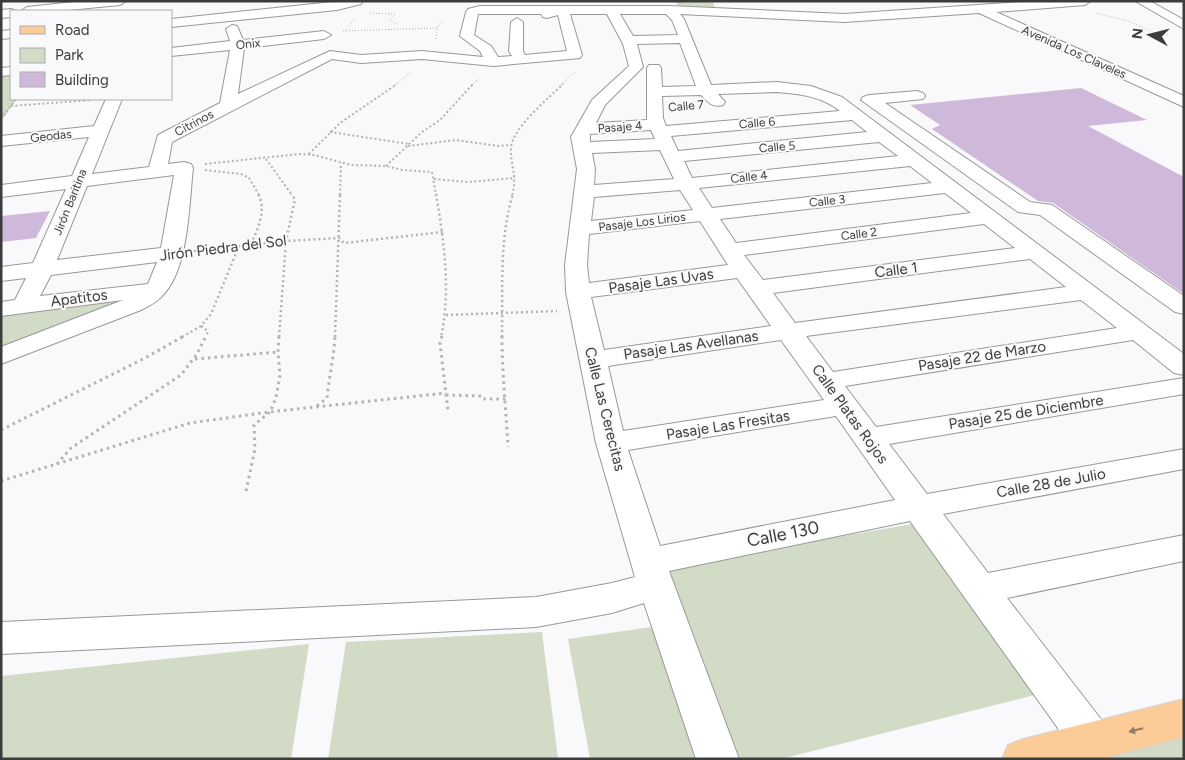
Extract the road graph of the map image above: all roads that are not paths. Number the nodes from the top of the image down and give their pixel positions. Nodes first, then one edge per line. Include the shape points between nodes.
1 (120, 1) edge
2 (329, 1) edge
3 (730, 1) edge
4 (964, 1) edge
5 (1085, 1) edge
6 (1141, 1) edge
7 (305, 2) edge
8 (71, 4) edge
9 (716, 5) edge
10 (355, 6) edge
11 (481, 6) edge
12 (534, 6) edge
13 (564, 6) edge
14 (979, 8) junction
15 (33, 10) edge
16 (611, 10) junction
17 (669, 10) junction
18 (224, 12) junction
19 (172, 17) edge
20 (517, 22) junction
21 (172, 23) edge
22 (1184, 25) edge
23 (503, 27) dead end
24 (488, 32) dead end
25 (626, 34) junction
26 (684, 34) junction
27 (322, 35) road end
28 (470, 38) junction
29 (238, 45) junction
30 (172, 52) edge
31 (521, 60) junction
32 (493, 62) junction
33 (696, 67) junction
34 (917, 96) dead end
35 (712, 97) junction
36 (114, 100) edge
37 (663, 104) junction
38 (228, 105) junction
39 (1184, 112) edge
40 (854, 114) junction
41 (100, 131) junction
42 (883, 136) junction
43 (583, 138) junction
44 (1, 141) edge
45 (914, 160) junction
46 (157, 172) junction
47 (78, 182) junction
48 (686, 184) junction
49 (949, 187) junction
50 (1, 191) edge
51 (584, 192) junction
52 (705, 214) junction
53 (989, 217) junction
54 (579, 229) junction
55 (1035, 252) junction
56 (170, 254) junction
57 (743, 269) junction
58 (42, 270) junction
59 (1, 274) edge
60 (158, 288) junction
61 (1086, 292) junction
62 (580, 301) junction
63 (1184, 306) edge
64 (13, 307) edge
65 (789, 331) junction
66 (1138, 332) junction
67 (1, 356) edge
68 (593, 360) junction
69 (1184, 367) edge
70 (826, 381) junction
71 (1184, 386) edge
72 (844, 406) junction
73 (868, 438) junction
74 (611, 443) junction
75 (1184, 459) edge
76 (919, 507) junction
77 (1184, 548) edge
78 (652, 573) junction
79 (980, 589) junction
80 (1, 638) edge
81 (1184, 718) edge
82 (1092, 741) junction
83 (718, 759) edge
84 (1023, 759) edge

1 - 8 street
2 - 7 street
3 - 9 street
4 - 14 street, Avenida Los Claveles
5 - 14 street
6 - 22 street
7 - 18 street
8 - 15 street
9 - 14 street via 844,18
9 - 17 street
10 - 18 street
11 - 12 street
11 - 28 street via 471,14 467,36
12 - 13 street
13 - 16 street
13 - 20 street
13 - 31 street via 575,54
14 - 39 street, Avenida Los Claveles
16 - 17 street
16 - 25 street, Calle Platas Rojos
17 - 26 street via 678,19
18 - 19 street
18 - 21 street
18 - 29 street
20 - 23 street
20 - 31 street via 516,51
24 - 28 street
25 - 26 street
25 - 37 street, Calle Platas Rojos
26 - 33 street
27 - 29 street, Onix
28 - 32 street via 486,49
29 - 30 street, Onix
29 - 38 street
31 - 32 street
32 - 38 street via 414,55 361,59 330,55
33 - 35 street
33 - 37 street
34 - 63 street via 869,100 1025,208 1046,210
35 - 37 street
35 - 37 street, Calle 7
35 - 40 street via 777,87 810,91 836,100
36 - 41 street, Jirón Baritina
37 - 40 street, Calle 6
37 - 42 street, Calle 5
37 - 43 street
37 - 43 street via 598,104
37 - 48 street, Calle Platas Rojos
38 - 46 street, Citrinos via 164,139
40 - 42 street
41 - 44 street, Geodas
41 - 47 street, Jirón Baritina
42 - 45 street
43 - 51 street, Calle Las Cerecitas
45 - 48 street, Calle 4
45 - 49 street
46 - 47 street
46 - 56 street via 189,168
47 - 50 street
47 - 58 street, Jirón Baritina
48 - 51 street, Calle 4
48 - 52 street, Calle Platas Rojos
49 - 52 street, Calle 3
49 - 53 street
51 - 54 street, Calle Las Cerecitas
52 - 54 street, Pasaje Los Lirios
52 - 57 street, Calle Platas Rojos
53 - 55 street
53 - 57 street, Calle 2
54 - 62 street, Calle Las Cerecitas via 576,265
55 - 57 street, Calle 1
55 - 61 street
56 - 58 street, Jirón Piedra del Sol
56 - 60 street
57 - 62 street, Pasaje Las Uvas
57 - 65 street, Calle Platas Rojos
58 - 59 street, Jirón Piedra del Sol
58 - 64 street, Jirón Baritina
60 - 64 street, Apatitos
60 - 67 street via 132,305
61 - 65 street, Pasaje Las Avellanas
61 - 66 street
62 - 68 street, Calle Las Cerecitas
65 - 68 street, Pasaje Las Avellanas
65 - 70 street, Calle Platas Rojos
66 - 69 street
66 - 70 street, Pasaje 22 de Marzo
68 - 74 street, Calle Las Cerecitas
70 - 72 street, Calle Platas Rojos
71 - 73 street, Pasaje 25 de Diciembre
72 - 73 street, Calle Platas Rojos
72 - 74 street, Pasaje Las Fresitas
73 - 76 street, Calle Platas Rojos
74 - 78 street, Calle Las Cerecitas
75 - 76 street, Calle 28 de Julio
76 - 78 street, Calle 130
76 - 79 street, Calle Platas Rojos
77 - 79 street
78 - 80 street, Calle 130 via 612,598 536,612
78 - 83 street, Calle Las Cerecitas
79 - 82 street, Calle Platas Rojos
81 -> 82 main road
82 - 84 main road

